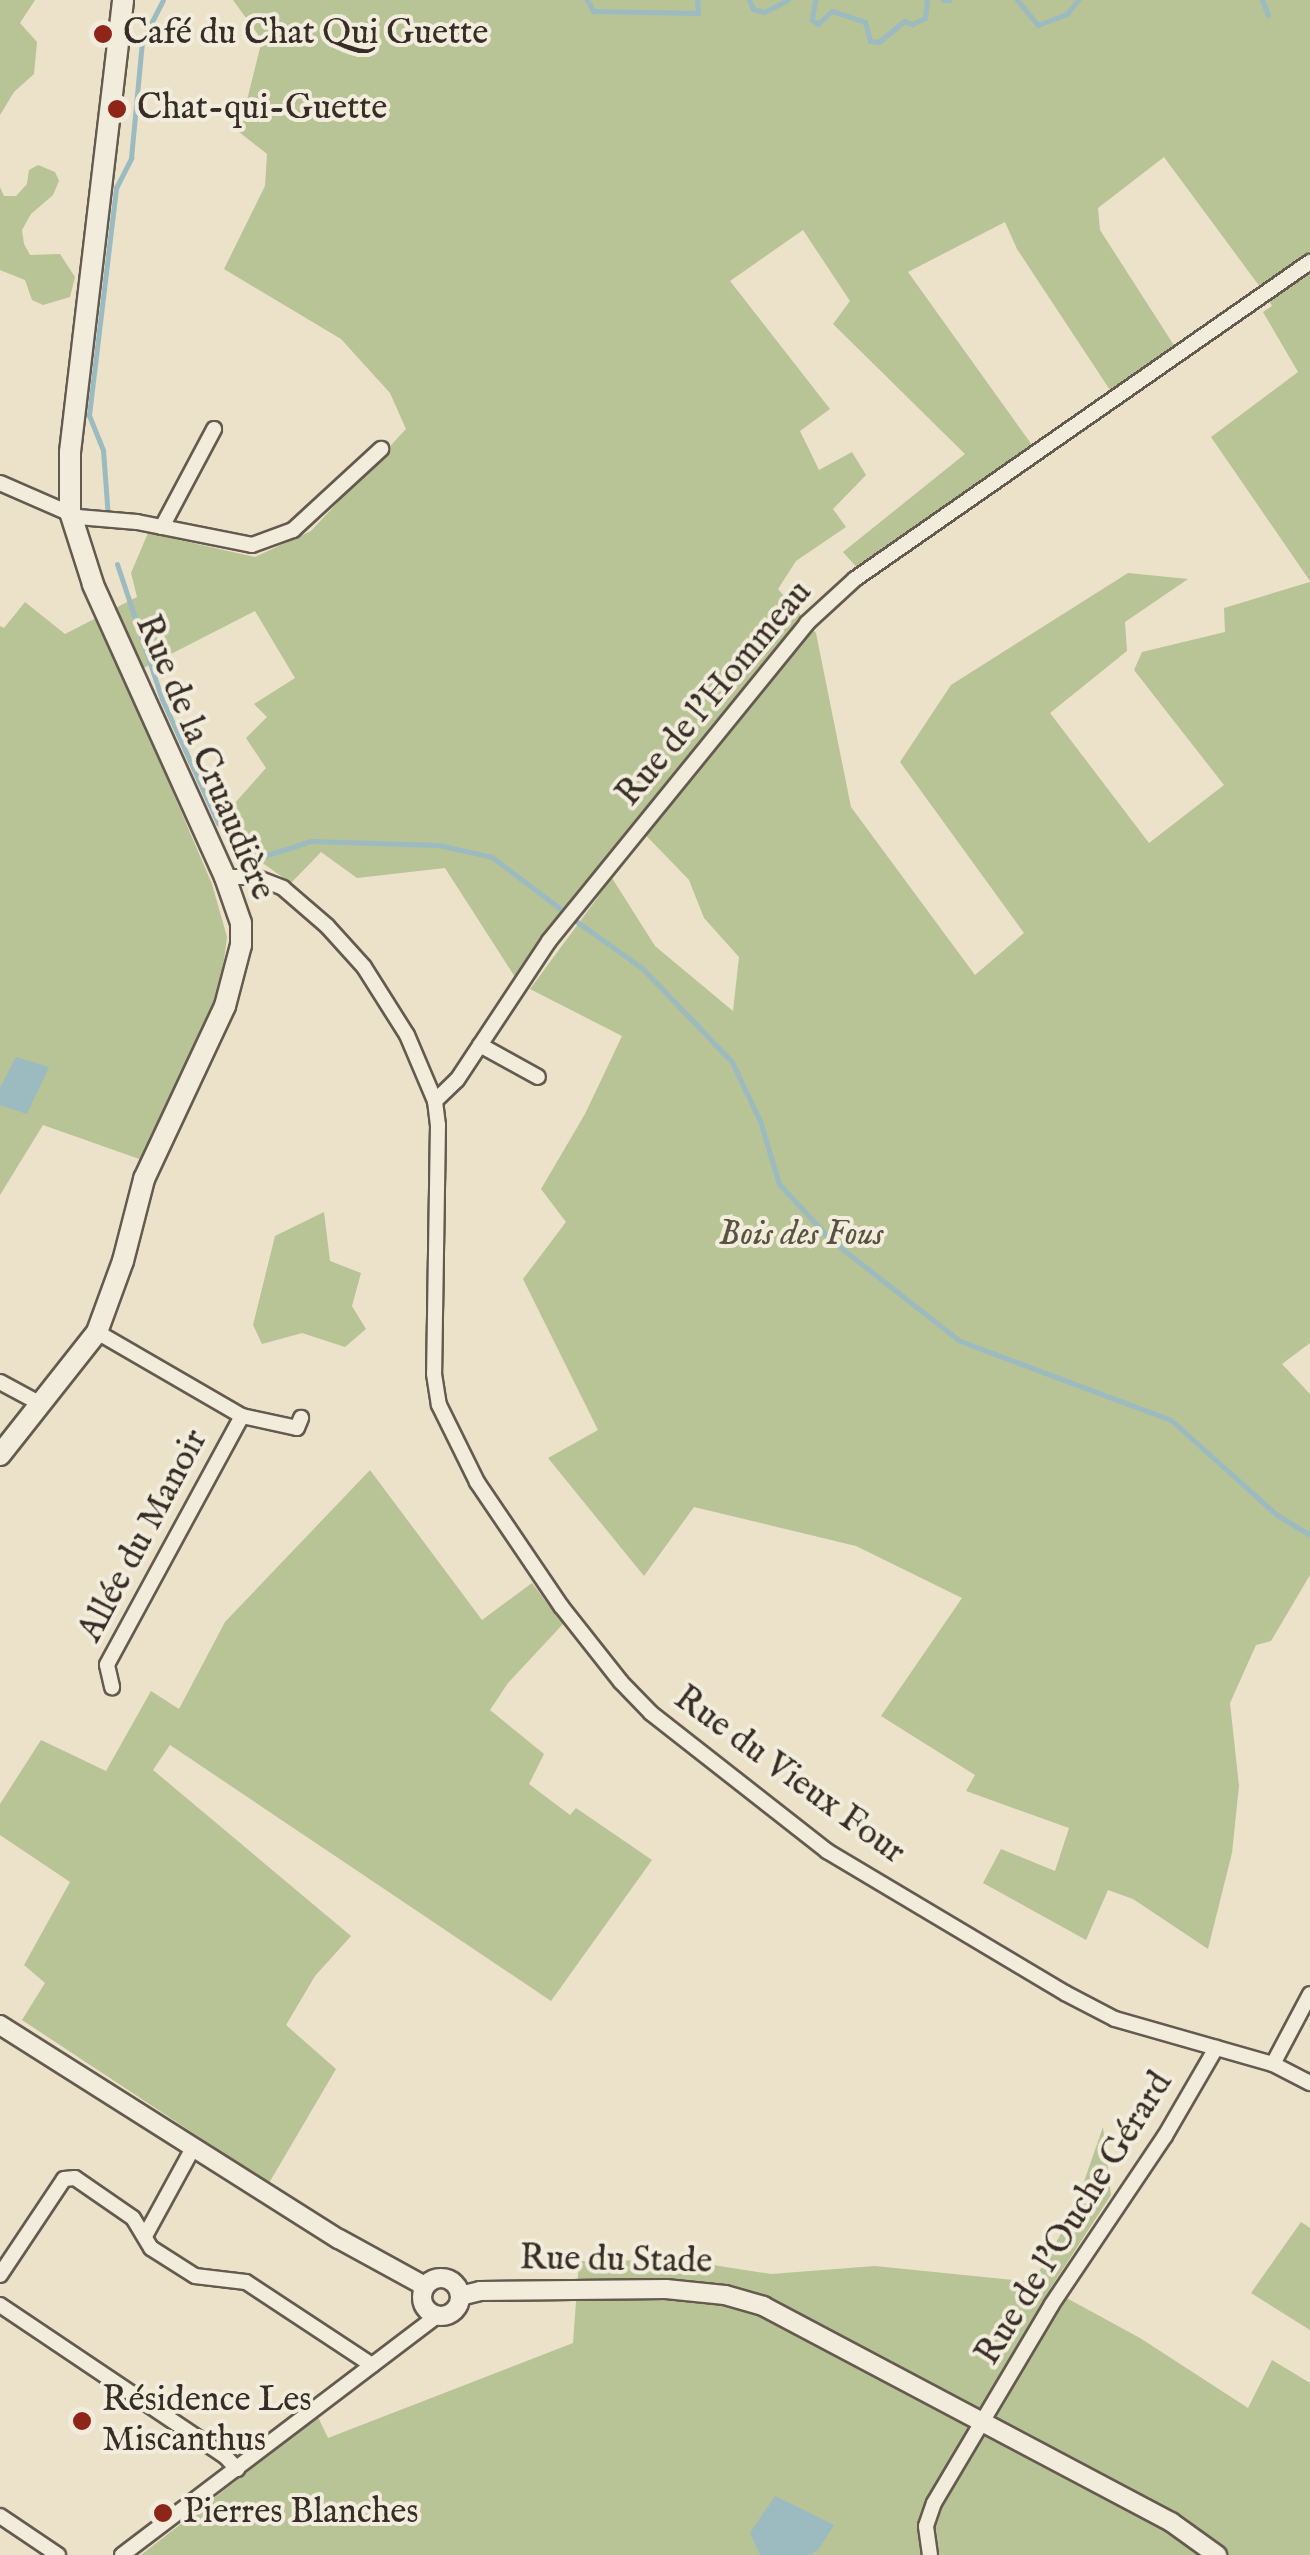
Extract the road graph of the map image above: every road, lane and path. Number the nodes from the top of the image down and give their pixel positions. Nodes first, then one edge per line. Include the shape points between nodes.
1 (123, 0) edge
2 (138, 0) edge
3 (104, 176) junction
4 (1310, 262) edge
5 (214, 429) dead end
6 (381, 450) dead end
7 (0, 483) edge
8 (70, 512) junction
9 (162, 528) junction
10 (225, 877) junction
11 (480, 1045) junction
12 (538, 1077) dead end
13 (434, 1101) junction
14 (97, 1332) junction
15 (0, 1382) edge
16 (39, 1403) junction
17 (242, 1416) junction
18 (301, 1418) dead end
19 (0, 1454) edge
20 (112, 1686) dead end
21 (1310, 1994) edge
22 (1306, 2011) edge
23 (0, 2025) edge
24 (1216, 2048) junction
25 (1273, 2064) junction
26 (1310, 2083) edge
27 (193, 2148) junction
28 (145, 2236) junction
29 (0, 2275) edge
30 (425, 2286) junction
31 (460, 2296) junction
32 (0, 2305) edge
33 (437, 2316) junction
34 (372, 2365) junction
35 (982, 2421) junction
36 (237, 2469) junction
37 (0, 2516) edge
38 (58, 2555) edge
39 (122, 2555) edge
40 (930, 2555) edge
41 (1216, 2555) edge

1 - 3 main road
2 - 3 main road
3 - 8 main road, Rue de la Cruaudière via 70,452
4 - 11 street, Rue de l'Hommeau via 855,579 806,623 549,941
5 - 9 street
6 - 9 street via 293,530 252,545
7 - 8 street
8 - 9 street
8 - 10 main road, Rue de la Cruaudière via 93,584
10 - 13 street, Rue du Vieux Four via 283,888 326,926 364,967 407,1035
10 - 14 main road, Rue de la Cruaudière via 240,924 238,968 144,1179
11 - 12 street
11 - 13 street, Rue de l'Hommeau
13 - 24 street, Rue du Vieux Four via 439,1405 477,1482 621,1682 722,1771 827,1850 1115,2019
14 - 16 main road, Rue de la Cruaudière
14 - 17 street, Allée du Manoir
15 - 16 street
16 - 19 main road, Rue de la Cruaudière
17 - 18 street, Allée du Manoir via 297,1428
17 - 20 street, Allée du Manoir via 107,1665
21 - 22 street
22 - 25 street
23 - 27 street
24 - 25 street, Rue du Vieux Four
24 - 35 street, Rue de l'Ouche Gérard
25 - 26 street, Rue du Vieux Four
27 - 28 street
27 - 30 street
28 - 29 street via 134,2218 74,2178 64,2179
28 - 34 street via 195,2276 246,2282
30 - 31 street via 446,2278
30 - 33 street via 423,2304
31 - 33 street via 453,2312
31 - 35 street, Rue du Stade via 666,2289 725,2296 763,2306
32 - 36 street
33 - 34 street
34 - 36 street
35 - 40 street, Rue de l'Ouche Gérard via 934,2503 926,2526
35 - 41 street, Rue du Stade via 1170,2522
36 - 39 street
37 - 38 street

